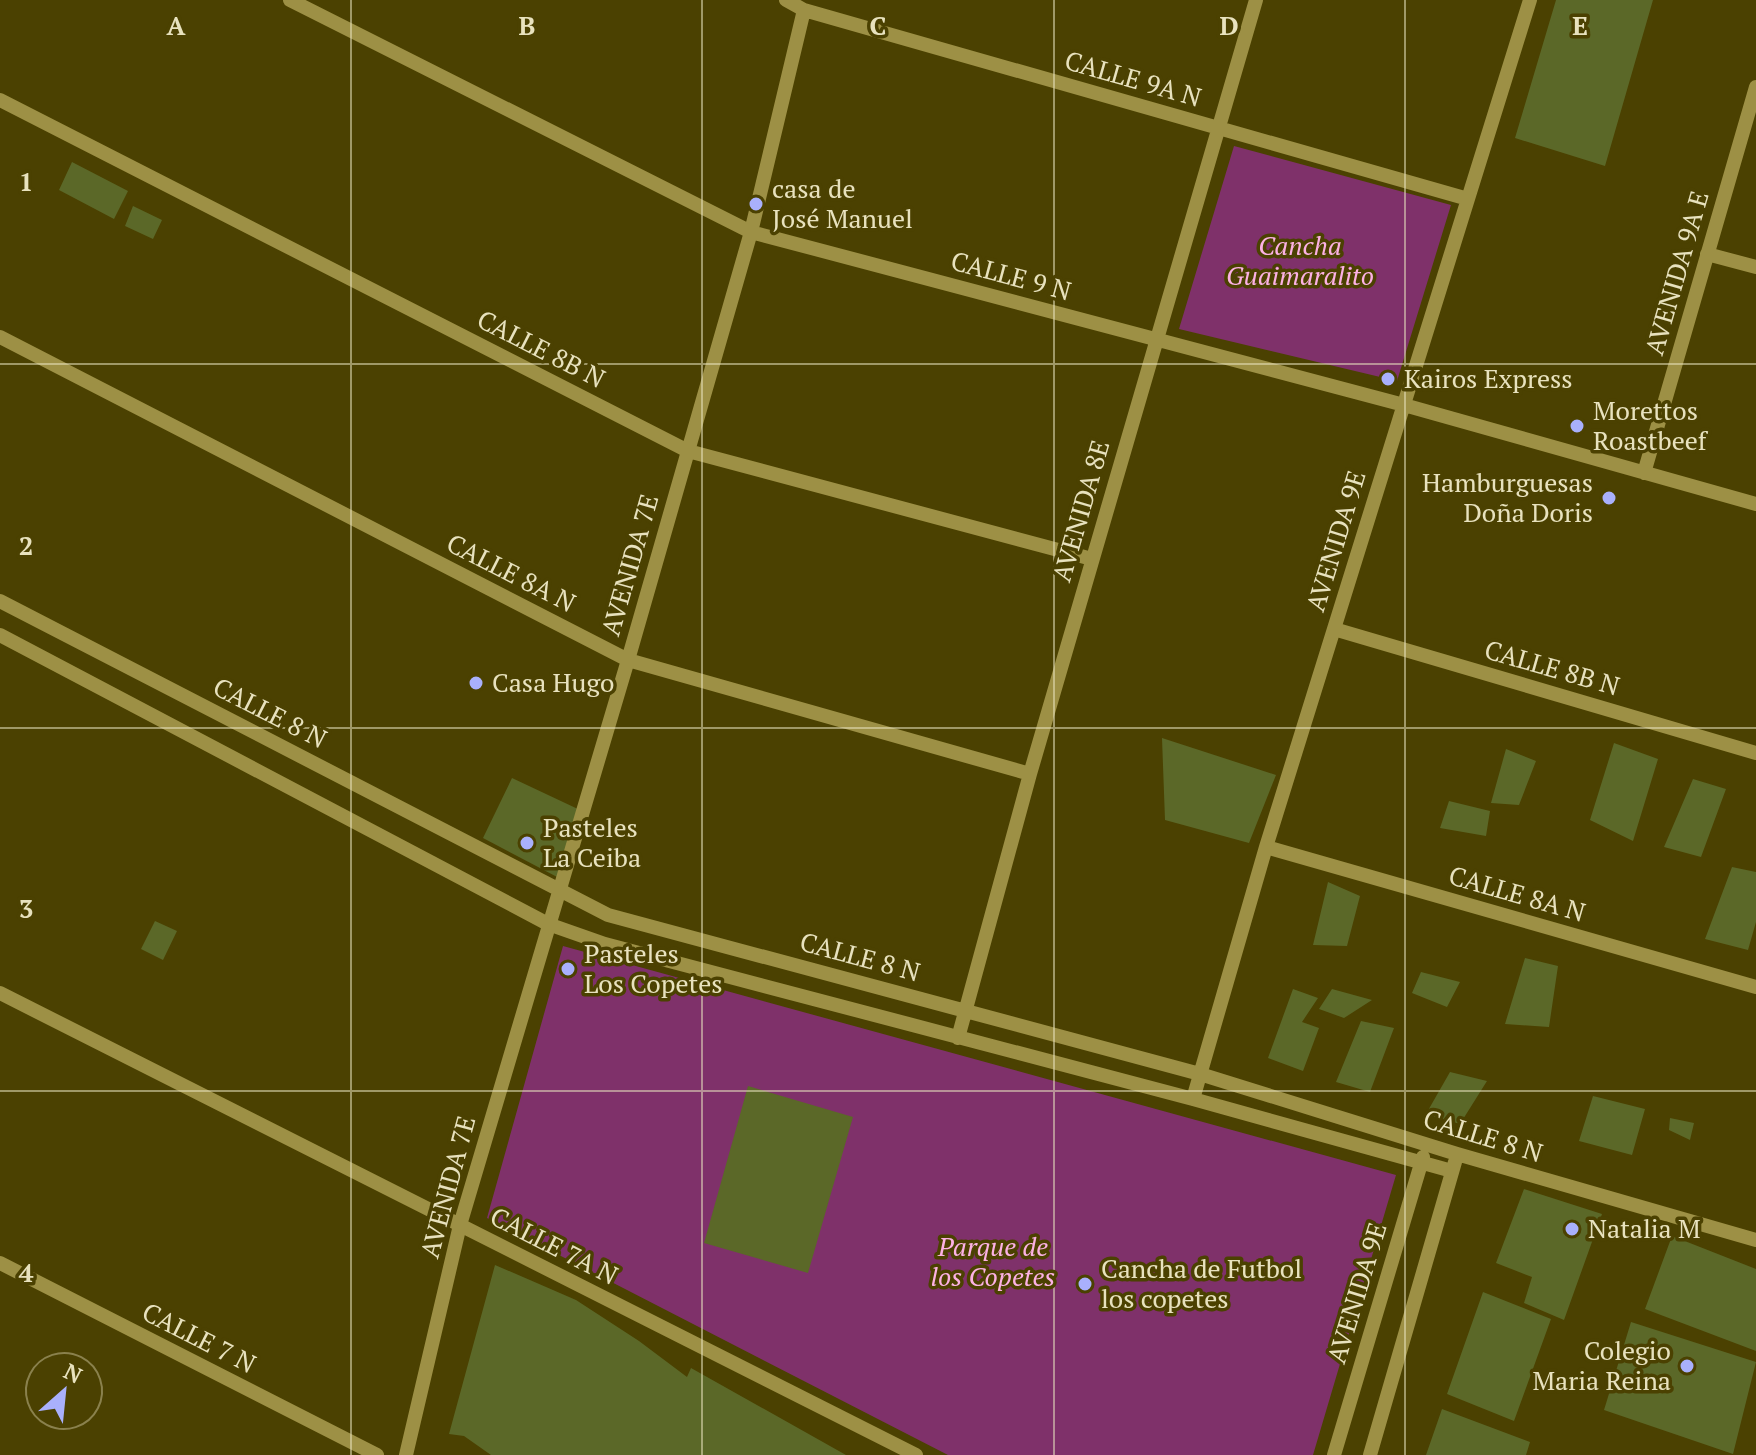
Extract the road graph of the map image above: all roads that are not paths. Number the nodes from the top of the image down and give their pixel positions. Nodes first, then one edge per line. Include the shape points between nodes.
1 (290, 0) edge
2 (786, 0) edge
3 (1256, 0) edge
4 (1530, 0) edge
5 (804, 10) junction
6 (1756, 87) edge
7 (0, 100) edge
8 (1218, 129) junction
9 (1468, 199) junction
10 (751, 232) junction
11 (1707, 254) junction
12 (1756, 267) edge
13 (0, 337) edge
14 (1156, 340) junction
15 (1404, 405) junction
16 (688, 451) junction
17 (1644, 473) junction
18 (1756, 504) edge
19 (1092, 559) junction
20 (0, 601) edge
21 (1334, 629) junction
22 (0, 635) edge
23 (628, 660) junction
24 (1756, 753) edge
25 (1030, 774) junction
26 (1266, 847) junction
27 (559, 890) junction
28 (548, 924) junction
29 (1756, 987) edge
30 (0, 993) edge
31 (966, 1010) junction
32 (958, 1038) junction
33 (1200, 1074) junction
34 (1193, 1099) junction
35 (1426, 1145) junction
36 (1457, 1154) junction
37 (1421, 1163) junction
38 (1452, 1171) junction
39 (460, 1225) junction
40 (1756, 1240) edge
41 (0, 1263) edge
42 (377, 1455) edge
43 (406, 1455) edge
44 (916, 1455) edge
45 (1334, 1455) edge
46 (1370, 1455) edge

1 - 10 street, CALLE 9 N
2 - 5 street, CALLE 9A N
3 - 8 street, AVENIDA 8E
4 - 9 street, AVENIDA 9E
5 - 8 street, CALLE 9A N
5 - 10 street, AVENIDA 7E
6 - 11 street, AVENIDA 9A E
7 - 16 street, CALLE 8B N
8 - 9 street, CALLE 9A N
8 - 14 street, AVENIDA 8E
9 - 15 street, AVENIDA 9E
10 - 14 street, CALLE 9 N
10 - 16 street, AVENIDA 7E
11 - 12 street
11 - 17 street, AVENIDA 9A E
13 - 23 street, CALLE 8A N
14 - 15 street, CALLE 9 N
14 - 19 street, AVENIDA 8E
15 - 17 street, CALLE 9 N
15 - 21 street, AVENIDA 9E
16 - 19 street, CALLE 8B N
16 - 23 street, AVENIDA 7E
17 - 18 street, CALLE 9 N
19 - 25 street, AVENIDA 8E
20 - 27 street, CALLE 8 N
21 - 24 street, CALLE 8B N
21 - 26 street, AVENIDA 9E
22 - 28 street, CALLE 8 N
23 - 25 street, CALLE 8A N
23 - 27 street, AVENIDA 7E
25 - 31 street, AVENIDA 8E
26 - 29 street, CALLE 8A N
26 - 33 street, AVENIDA 9E
27 - 28 street, AVENIDA 7E
27 - 31 street, CALLE 8 N via 608,915
28 - 32 street, CALLE 8 N
28 - 39 street, AVENIDA 7E
30 - 39 street, CALLE 7A N
31 - 32 street, AVENIDA 8E
31 - 33 street, CALLE 8 N
32 - 34 street, CALLE 8 N
33 - 34 street, AVENIDA 9E
33 - 35 street, CALLE 8 N
34 - 37 street, CALLE 8 N
35 - 36 street, CALLE 8 N
35 - 37 street, AVENIDA 9E
36 - 38 street
36 - 40 street, CALLE 8 N
37 - 38 street, CALLE 8 N
37 - 45 street, AVENIDA 9E
38 - 46 street
39 - 43 street, AVENIDA 7E
39 - 44 street, CALLE 7A N
41 - 42 street, CALLE 7 N

